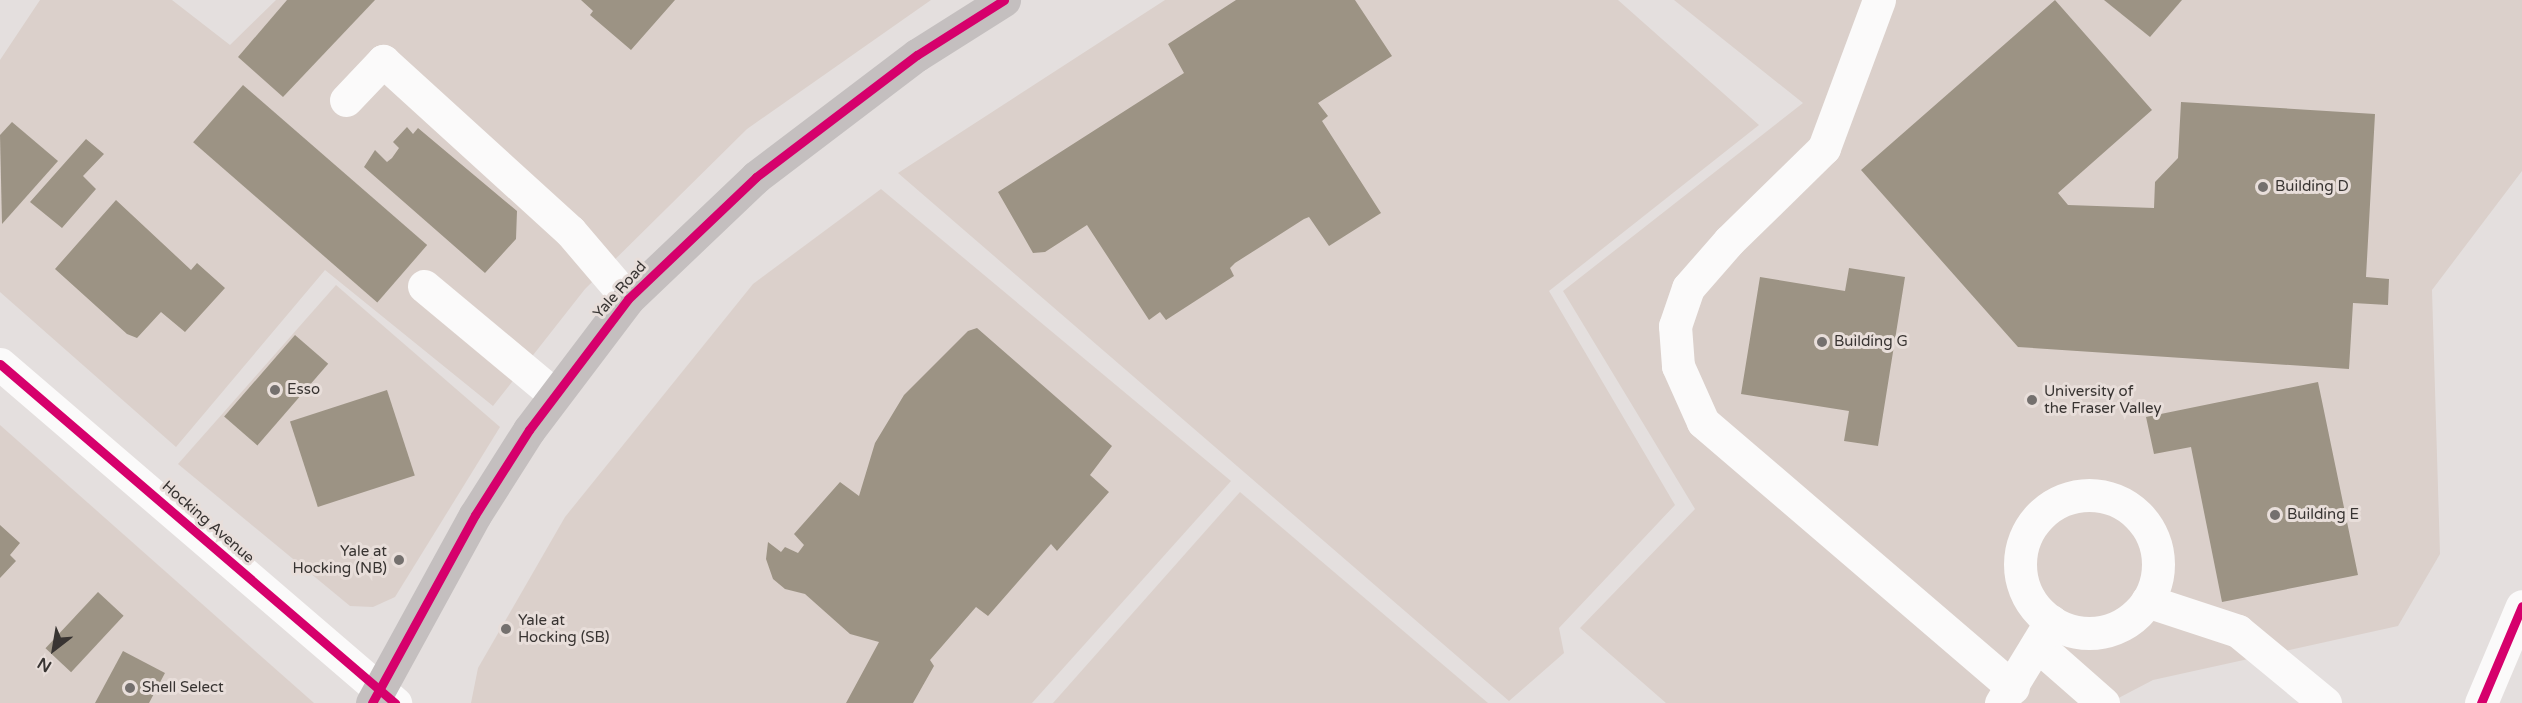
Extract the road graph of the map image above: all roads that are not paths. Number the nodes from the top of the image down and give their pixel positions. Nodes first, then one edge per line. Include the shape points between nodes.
1 (1004, 0) edge
2 (1879, 0) edge
3 (346, 100) dead end
4 (424, 286) dead end
5 (628, 299) junction
6 (0, 364) edge
7 (555, 395) junction
8 (2147, 601) junction
9 (2522, 606) edge
10 (2044, 633) junction
11 (2007, 696) edge
12 (382, 698) edge
13 (2103, 703) edge
14 (2325, 703) edge
15 (2481, 703) edge

1 - 5 main road, Yale Road via 917,55 765,170
2 - 11 street via 1824,148 1729,241 1688,288 1675,326 1678,366 1703,422
3 - 5 street via 384,61 570,231
4 - 7 street
5 - 7 main road, Yale Road
6 - 12 street, Hocking Avenue
7 - 12 main road, Yale Road via 475,515
8 - 10 street via 2113,628
8 - 10 street via 2158,560 2142,520 2104,496 2080,495 2057,502 2038,517 2022,548 2022,584
8 - 14 street via 2238,631
9 - 15 street
10 - 11 street
10 - 13 street

